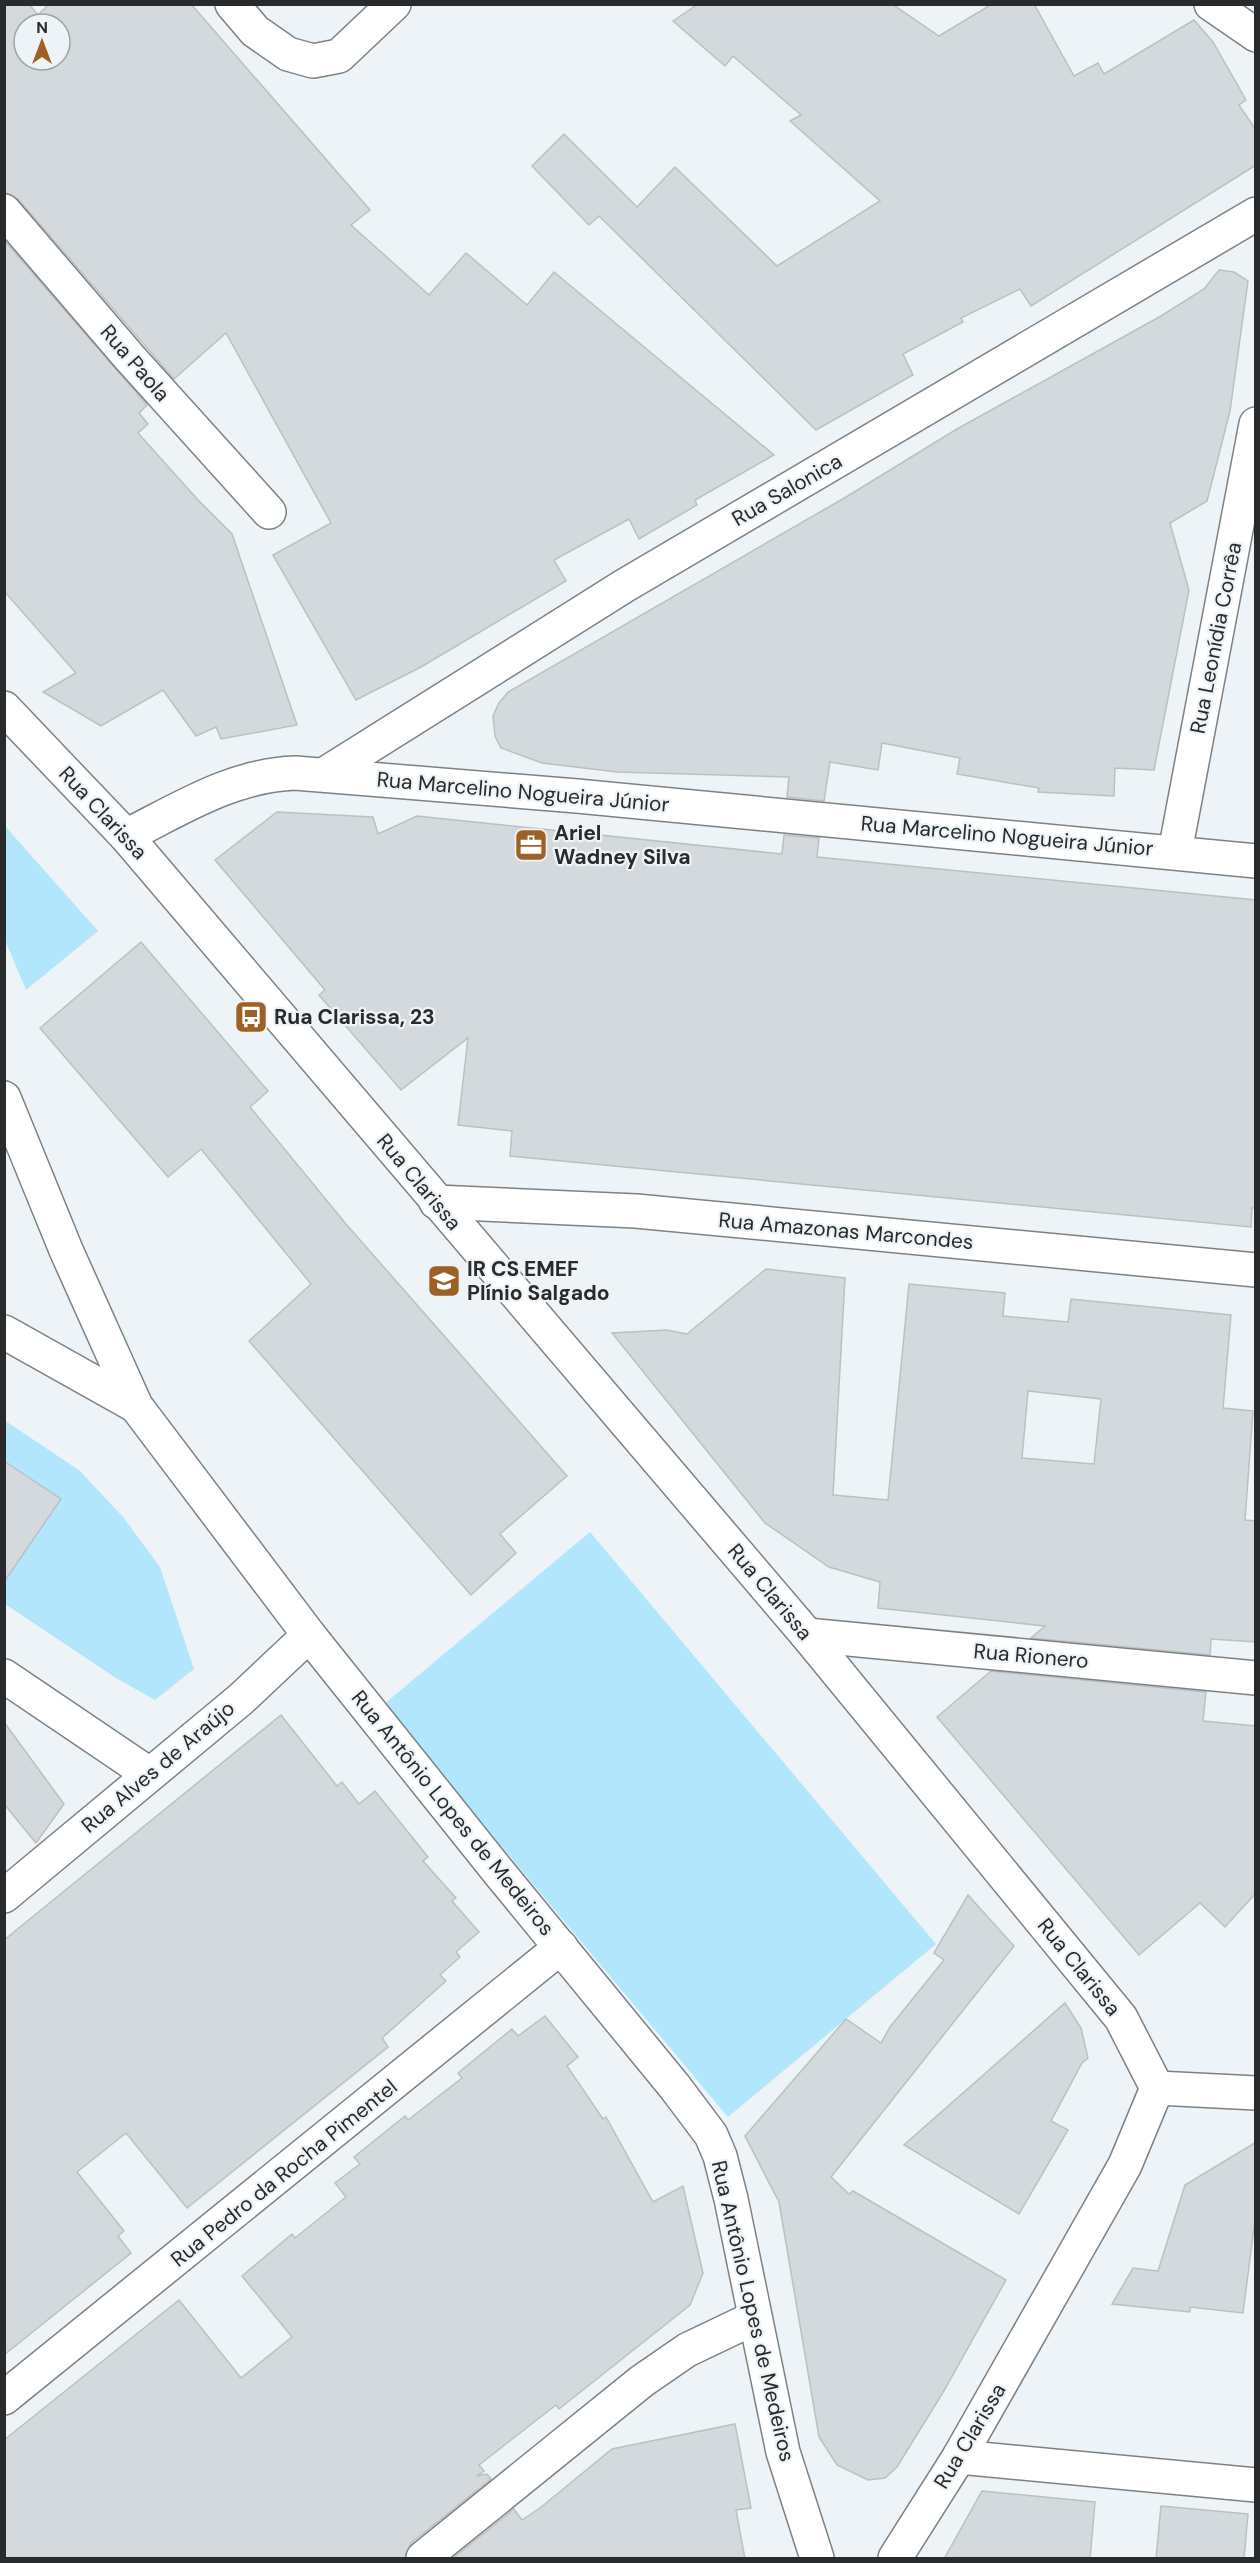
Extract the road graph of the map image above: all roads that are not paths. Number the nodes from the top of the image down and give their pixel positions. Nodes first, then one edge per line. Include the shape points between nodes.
1 (232, 4) edge
2 (394, 4) edge
3 (1210, 4) edge
4 (1256, 35) edge
5 (4, 212) edge
6 (1256, 214) edge
7 (1256, 424) edge
8 (269, 512) dead end
9 (4, 708) edge
10 (325, 774) junction
11 (126, 836) junction
12 (1175, 852) junction
13 (1256, 861) edge
14 (4, 1098) edge
15 (436, 1202) junction
16 (1256, 1270) edge
17 (4, 1332) edge
18 (135, 1406) junction
19 (309, 1635) junction
20 (807, 1635) junction
21 (4, 1676) edge
22 (1256, 1678) edge
23 (149, 1774) junction
24 (4, 1896) edge
25 (561, 1947) junction
26 (1156, 2088) junction
27 (1256, 2093) edge
28 (754, 2318) junction
29 (4, 2398) edge
30 (960, 2457) junction
31 (1256, 2485) edge
32 (423, 2559) edge
33 (817, 2559) edge
34 (895, 2559) edge

1 - 2 street via 255,31 288,54 313,61 339,56
3 - 4 street
5 - 8 street, Rua Paola
6 - 10 street, Rua Salonica via 624,586
7 - 12 street, Rua Leonídia Corrêa
9 - 11 street, Rua Clarissa
10 - 11 street, Rua Marcelino Nogueira Júnior via 272,773 244,779
10 - 12 street, Rua Marcelino Nogueira Júnior
11 - 15 street, Rua Clarissa
12 - 13 street, Rua Marcelino Nogueira Júnior
14 - 18 street, Rua Antônio Lopes de Medeiros
15 - 16 street, Rua Amazonas Marcondes via 636,1211
15 - 20 street, Rua Clarissa
17 - 18 street
18 - 19 street, Rua Antônio Lopes de Medeiros
19 - 23 street, Rua Alves de Araújo via 241,1699
19 - 25 street, Rua Antônio Lopes de Medeiros
20 - 22 street, Rua Rionero
20 - 26 street, Rua Clarissa via 1121,2018
21 - 23 street
23 - 24 street, Rua Alves de Araújo
25 - 28 street, Rua Antônio Lopes de Medeiros via 711,2135 731,2199
25 - 29 street, Rua Pedro da Rocha Pimentel
26 - 27 street
26 - 30 street, Rua Clarissa via 1125,2165
28 - 32 street via 687,2350 642,2381
28 - 33 street, Rua Antônio Lopes de Medeiros via 783,2452
30 - 31 street
30 - 34 street, Rua Clarissa

